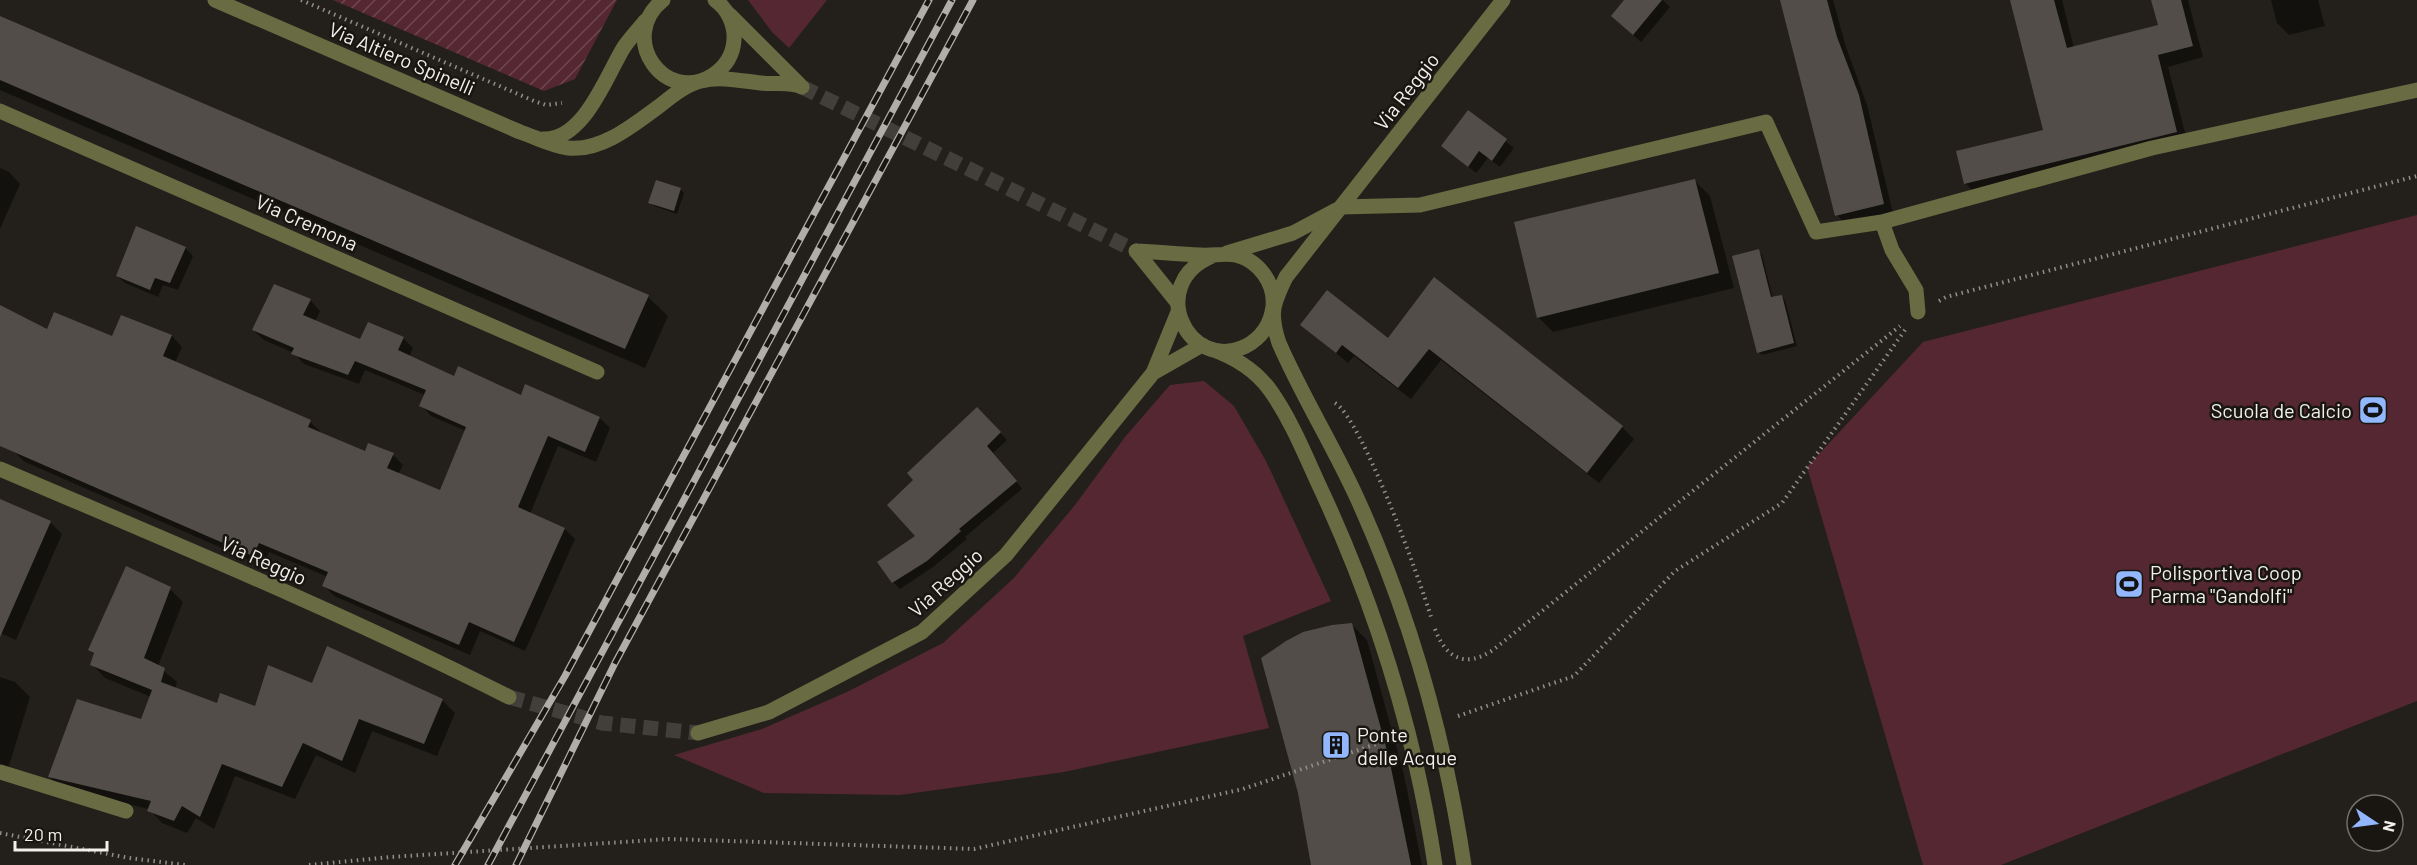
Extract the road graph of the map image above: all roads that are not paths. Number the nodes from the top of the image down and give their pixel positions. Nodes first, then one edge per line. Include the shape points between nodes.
1 (215, 0) edge
2 (657, 0) edge
3 (663, 0) edge
4 (1503, 0) edge
5 (720, 3) edge
6 (649, 15) junction
7 (700, 81) junction
8 (2417, 90) edge
9 (0, 111) edge
10 (540, 138) junction
11 (1341, 207) junction
12 (1882, 222) junction
13 (1218, 255) junction
14 (1273, 304) junction
15 (1178, 307) junction
16 (1918, 312) road end
17 (1207, 347) junction
18 (597, 372) dead end
19 (1153, 373) junction
20 (0, 469) edge
21 (509, 697) tunnel mouth
22 (698, 733) tunnel mouth
23 (0, 772) edge
24 (126, 812) dead end
25 (1435, 865) edge
26 (1464, 865) edge

1 - 10 street, Via Altiero Spinelli
2 - 6 street
3 - 6 street
4 - 11 street, Via Reggio
5 - 7 street, Via Altiero Spinelli via 730,18 734,38 730,57 718,72
5 - 7 street via 802,87 722,79
6 - 7 street via 644,43 656,69 681,82
6 - 10 street via 625,45 584,115 560,135
7 - 10 street, Via Altiero Spinelli via 598,143 571,148
8 - 12 street via 2152,148
9 - 18 street, Via Cremona
11 - 12 street via 1420,205 1766,122 1816,232
11 - 13 street, Via Reggio via 1293,233
11 - 14 street, Via Reggio via 1286,277
12 - 16 street via 1892,250 1916,291
13 - 14 street via 1235,255 1255,264 1269,282
13 - 15 street, Via Reggio via 1187,273 1178,292
13 - 15 street via 1136,251
14 - 17 street, Via Reggio via 1268,325 1253,342 1232,350
14 - 26 street via 1279,343 1334,447 1398,599 1448,774
15 - 17 street via 1186,331
15 - 19 street, Via Reggio
17 - 19 street, Via Reggio
17 - 25 street via 1239,362 1261,380 1283,412 1351,557 1398,694
19 - 22 street, Via Reggio via 1006,555 922,632 769,712
20 - 21 street, Via Reggio via 295,596
23 - 24 street

